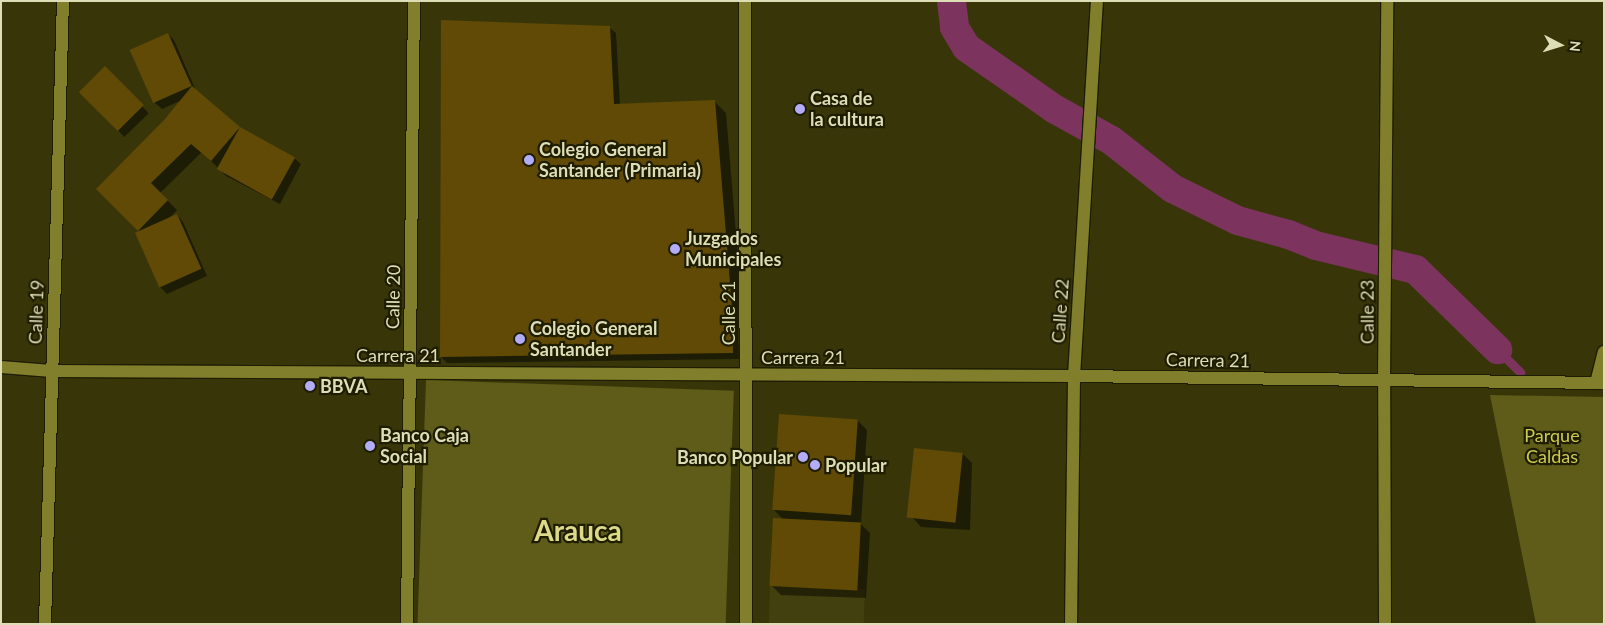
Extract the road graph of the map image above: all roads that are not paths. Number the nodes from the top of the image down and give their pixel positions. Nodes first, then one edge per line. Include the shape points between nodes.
1 (63, 1) edge
2 (414, 1) edge
3 (745, 1) edge
4 (1097, 1) edge
5 (1387, 1) edge
6 (1604, 352) edge
7 (1, 367) edge
8 (52, 371) junction
9 (410, 372) junction
10 (746, 374) junction
11 (1074, 376) junction
12 (1384, 381) junction
13 (1600, 383) edge
14 (45, 624) edge
15 (407, 624) edge
16 (746, 624) edge
17 (1071, 624) edge
18 (1385, 624) edge

1 - 8 street, Calle 19
2 - 9 street, Calle 20
3 - 10 street, Calle 21
4 - 11 street, Calle 22
5 - 12 street, Calle 23
6 - 13 street
7 - 8 street, Carrera 21
8 - 9 street, Carrera 21
8 - 14 street, Calle 19
9 - 10 street, Carrera 21
9 - 15 street, Calle 20
10 - 11 street, Carrera 21
10 - 16 street, Calle 21
11 - 12 street, Carrera 21
11 - 17 street, Calle 22
12 - 13 street, Carrera 21
12 - 18 street, Calle 23

